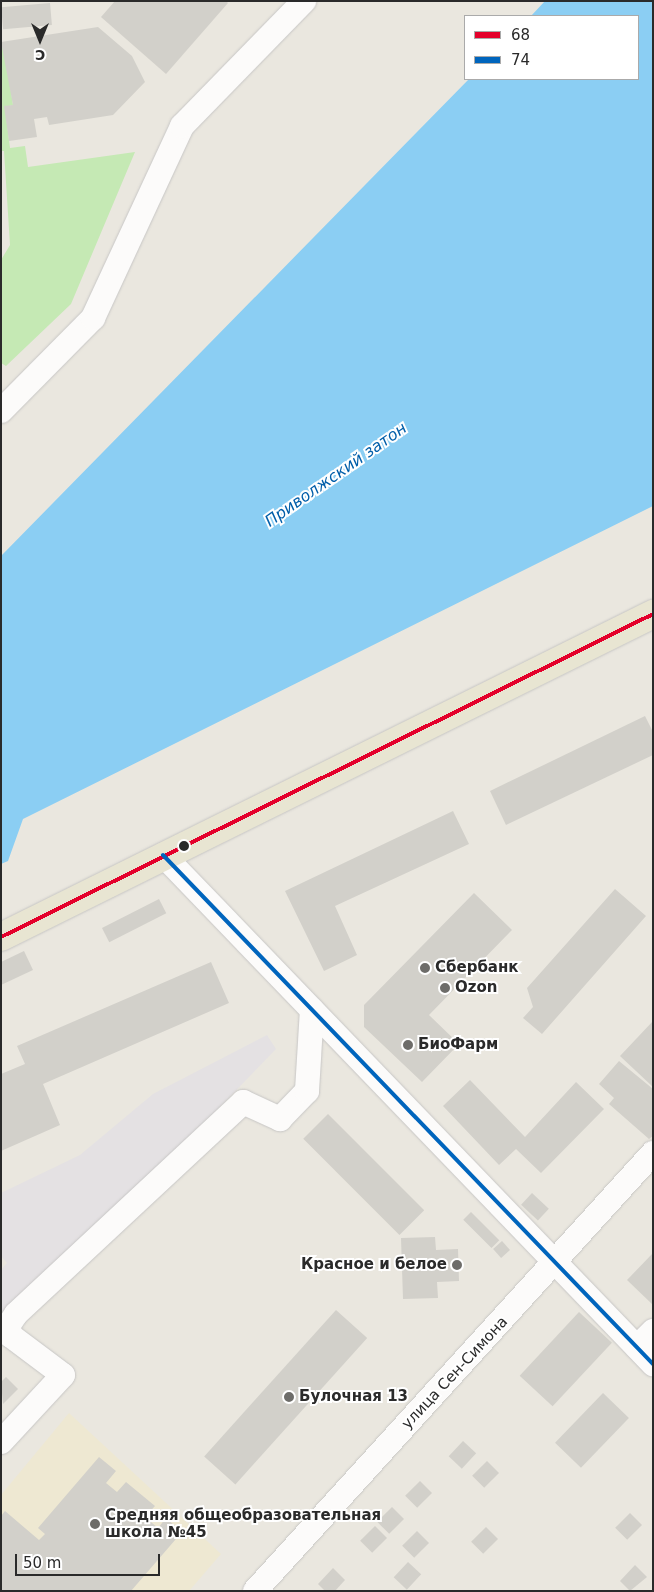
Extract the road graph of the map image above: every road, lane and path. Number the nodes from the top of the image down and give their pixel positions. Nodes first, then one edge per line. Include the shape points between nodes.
1 (304, 1) edge
2 (1, 411) edge
3 (653, 614) edge
4 (163, 856) junction
5 (1, 936) edge
6 (312, 1010) junction
7 (653, 1153) edge
8 (556, 1262) junction
9 (648, 1347) edge
10 (1, 1442) edge
11 (255, 1591) edge

1 - 2 street via 182,126 93,318
3 - 4 main road
4 - 5 main road
4 - 6 street
6 - 8 street
6 - 10 street via 307,1091 280,1119 243,1102 16,1314 8,1326 11,1336 63,1375
7 - 8 street, улица Сен-Симона
8 - 9 street
8 - 11 street, улица Сен-Симона

